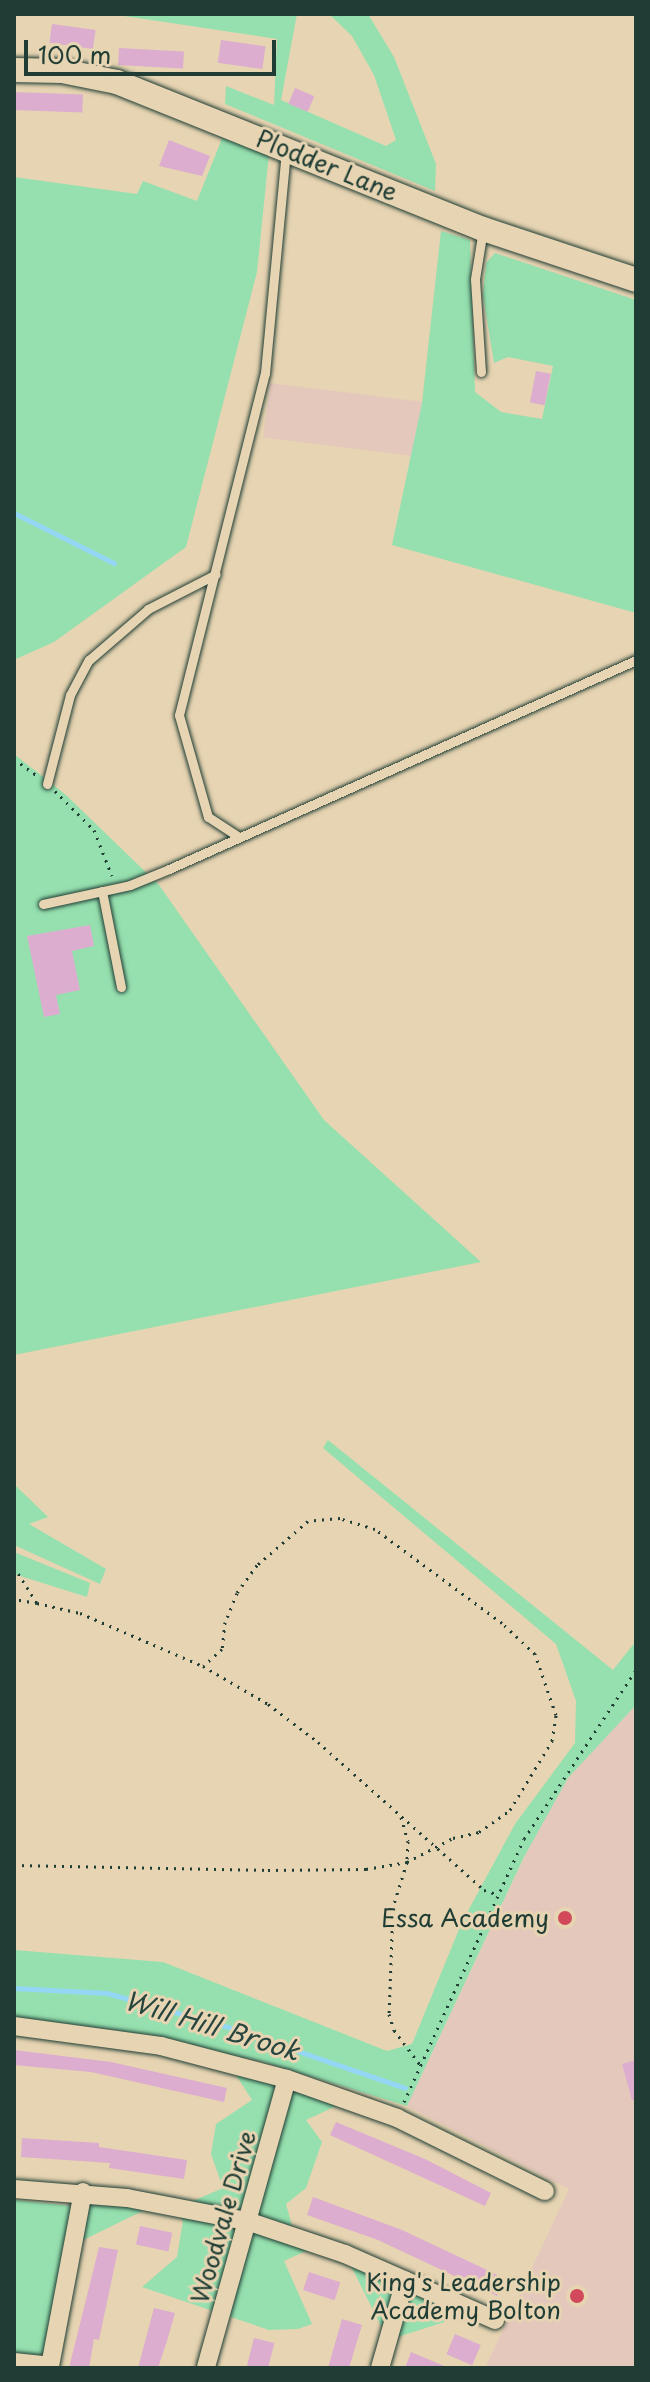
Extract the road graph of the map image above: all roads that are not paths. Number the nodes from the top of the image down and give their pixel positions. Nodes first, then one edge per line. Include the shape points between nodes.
1 (14, 70) edge
2 (287, 148) junction
3 (483, 229) junction
4 (636, 280) edge
5 (481, 372) dead end
6 (216, 574) junction
7 (636, 660) edge
8 (47, 784) road end
9 (239, 837) junction
10 (102, 891) junction
11 (43, 904) dead end
12 (121, 987) dead end
13 (14, 2026) edge
14 (287, 2079) junction
15 (14, 2189) edge
16 (545, 2191) dead end
17 (83, 2192) junction
18 (247, 2221) junction
19 (405, 2281) junction
20 (495, 2320) dead end
21 (14, 2362) edge
22 (206, 2367) edge
23 (380, 2368) edge

1 - 2 main road, Plodder Lane via 76,73 117,82
2 - 3 main road, Plodder Lane
2 - 6 lane via 265,373
3 - 4 main road, Plodder Lane
3 - 5 lane via 475,279
6 - 8 lane via 148,609 89,660 70,695
6 - 9 lane via 179,715 208,817
7 - 9 lane
9 - 10 lane
10 - 11 lane
10 - 12 lane
13 - 14 street via 161,2046
14 - 16 street via 397,2118
14 - 18 street, Woodvale Drive
15 - 17 street
17 - 18 street
17 - 21 street via 50,2366
18 - 19 street
18 - 22 street, Woodvale Drive
19 - 20 street
19 - 23 street

